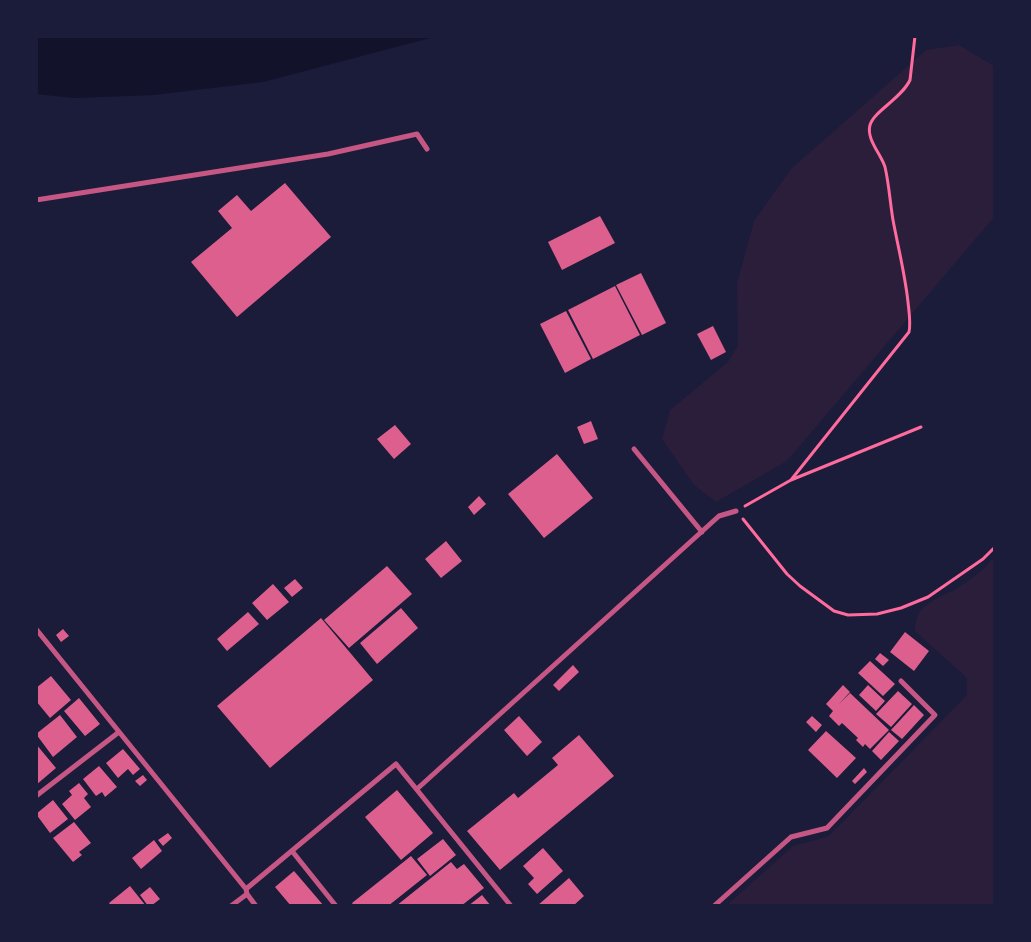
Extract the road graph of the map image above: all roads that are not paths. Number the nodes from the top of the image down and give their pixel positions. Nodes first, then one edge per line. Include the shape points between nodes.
1 (427, 149) dead end
2 (36, 200) edge
3 (634, 449) dead end
4 (736, 511) road end
5 (702, 532) junction
6 (36, 629) edge
7 (902, 681) dead end
8 (119, 732) junction
9 (417, 789) junction
10 (36, 796) edge
11 (292, 851) junction
12 (246, 892) junction
13 (231, 906) edge
14 (256, 906) edge
15 (336, 906) edge
16 (511, 906) edge
17 (714, 906) edge

1 - 2 street via 416,134 328,154
3 - 5 street
4 - 5 street via 719,516
5 - 9 street
6 - 8 street
7 - 17 street via 935,715 827,828 791,837
8 - 10 street
8 - 12 street
9 - 11 street via 396,764
9 - 16 street
11 - 12 street
11 - 15 street
12 - 13 street
12 - 14 street

